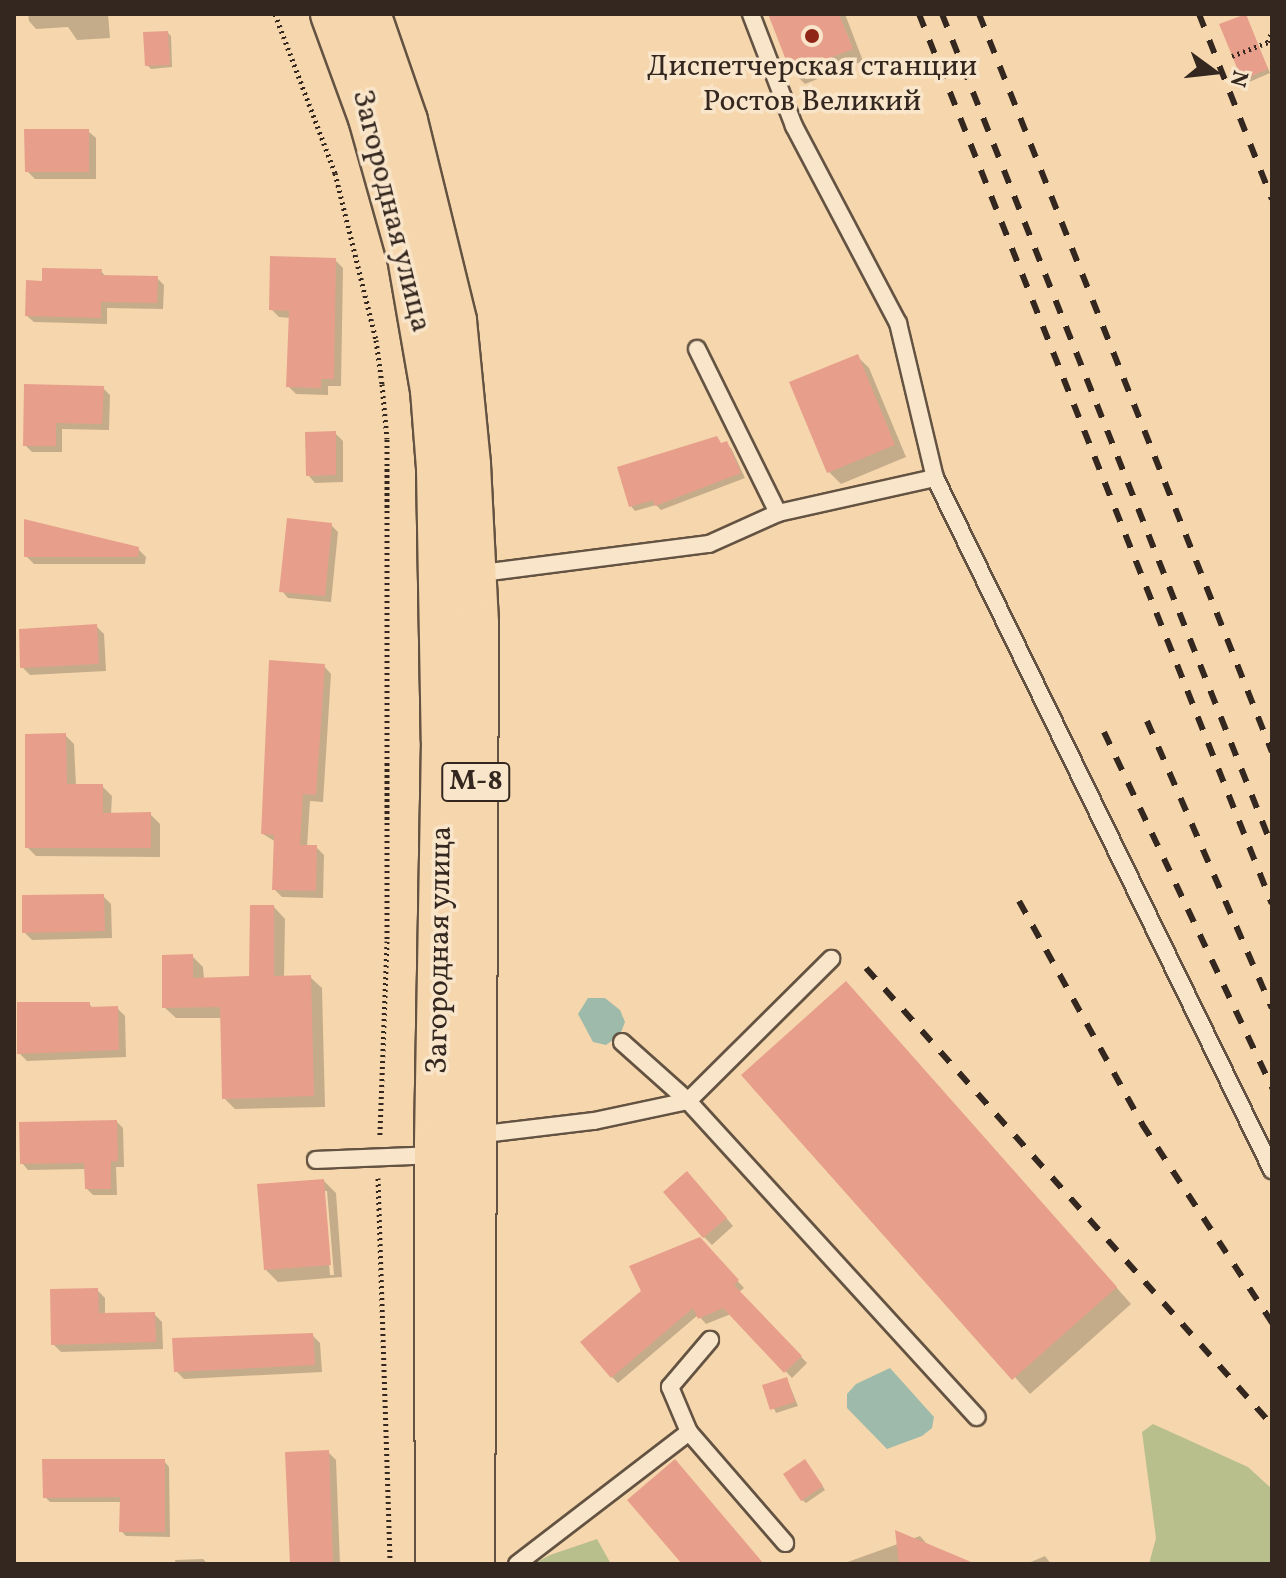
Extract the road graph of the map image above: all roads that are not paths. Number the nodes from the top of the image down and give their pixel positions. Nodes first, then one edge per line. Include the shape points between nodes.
1 (333, 14) edge
2 (368, 14) edge
3 (751, 14) edge
4 (697, 349) dead end
5 (935, 478) junction
6 (778, 513) junction
7 (474, 574) junction
8 (831, 959) dead end
9 (622, 1042) dead end
10 (688, 1101) junction
11 (456, 1145) junction
12 (316, 1160) dead end
13 (1272, 1170) edge
14 (710, 1340) dead end
15 (977, 1417) dead end
16 (689, 1432) junction
17 (785, 1543) dead end
18 (438, 1564) edge
19 (472, 1564) edge
20 (517, 1564) edge

1 - 11 highway, Загородная улица / М-8 via 387,169 410,257 433,390
2 - 7 highway, Загородная улица / М-8 via 405,121 454,321 463,383
3 - 5 lane via 794,126 898,323
4 - 6 lane
5 - 6 lane
5 - 13 lane
6 - 7 lane via 709,544
7 - 11 highway, Загородная улица / М-8
8 - 10 lane
9 - 10 lane
10 - 11 lane
10 - 15 lane
11 - 12 lane
11 - 18 highway, Загородная улица / М-8
11 - 19 highway, Загородная улица / М-8
14 - 16 lane via 670,1387
16 - 17 lane
16 - 20 lane

